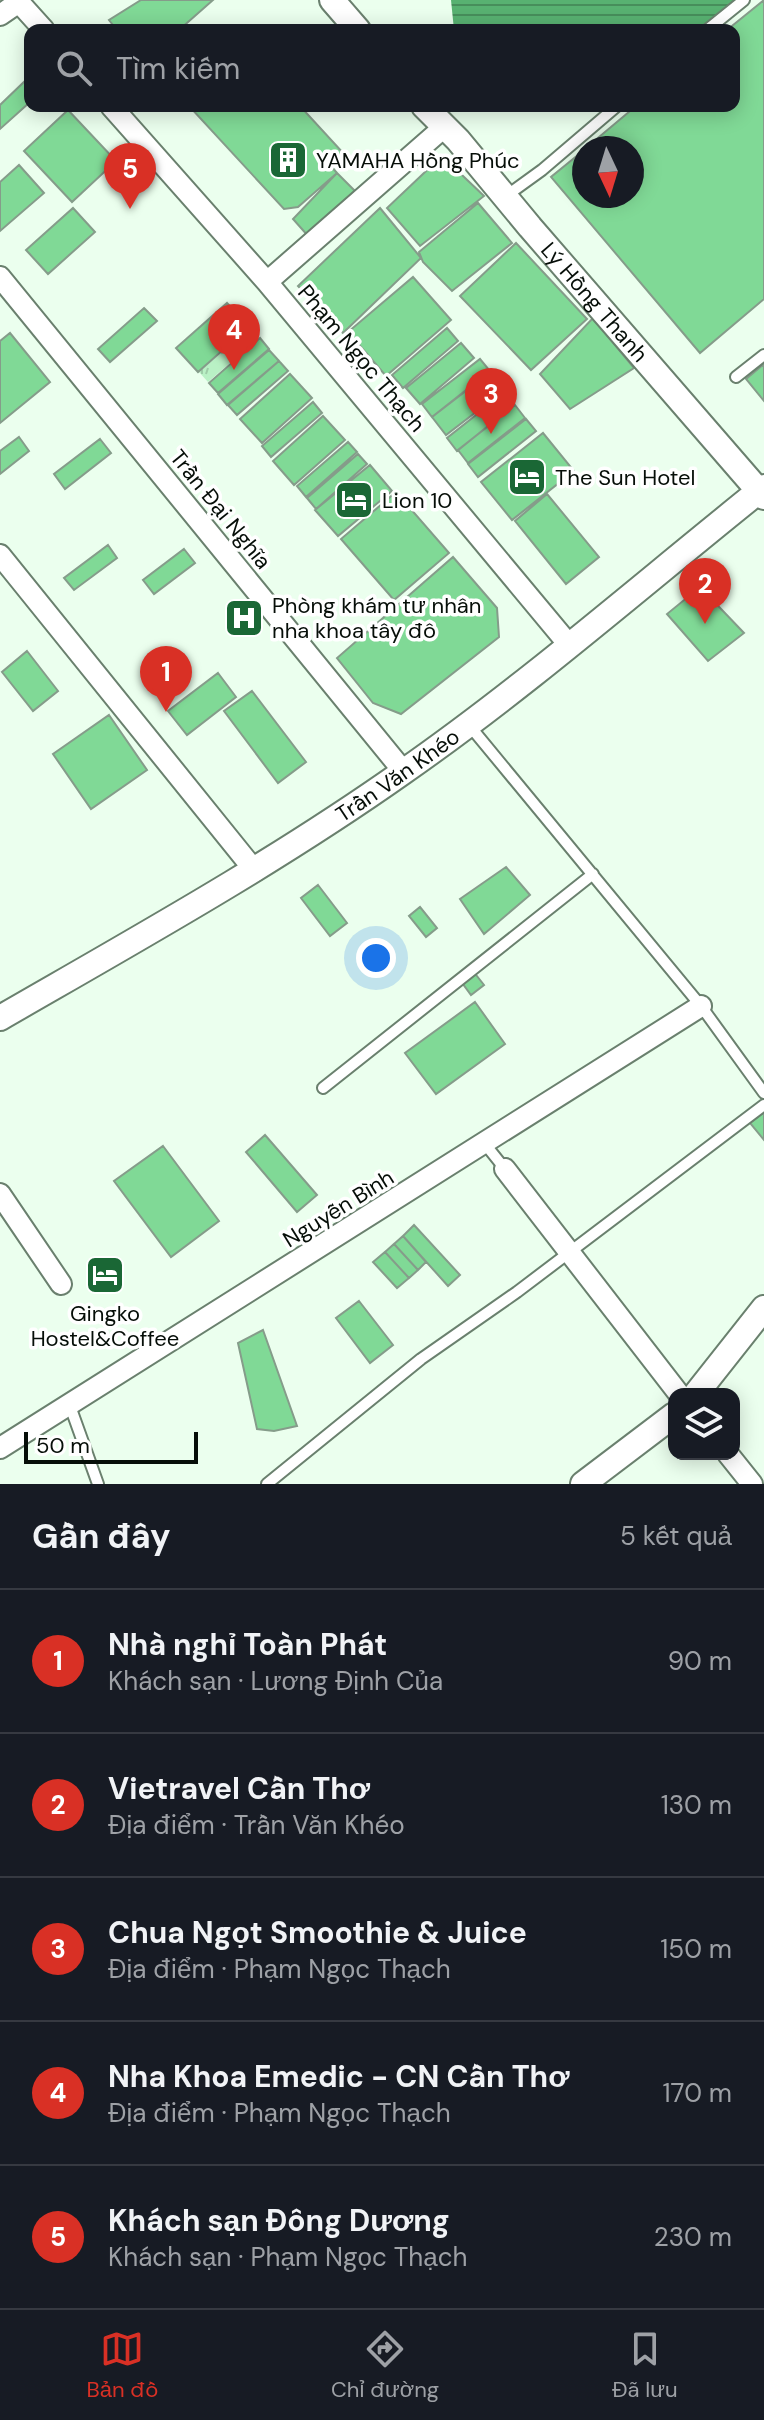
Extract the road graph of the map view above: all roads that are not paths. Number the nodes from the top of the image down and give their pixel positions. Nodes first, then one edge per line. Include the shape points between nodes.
1 (332, 0) edge
2 (744, 0) edge
3 (18, 1) edge
4 (0, 15) edge
5 (39, 24) edge
6 (353, 24) edge
7 (714, 24) edge
8 (116, 112) edge
9 (429, 112) edge
10 (610, 112) edge
11 (443, 128) junction
12 (504, 197) junction
13 (0, 277) edge
14 (267, 282) junction
15 (764, 355) edge
16 (736, 377) dead end
17 (762, 491) edge
18 (0, 555) edge
19 (570, 646) junction
20 (468, 724) junction
21 (404, 772) junction
22 (255, 871) junction
23 (593, 874) junction
24 (701, 1006) junction
25 (0, 1018) edge
26 (323, 1088) dead end
27 (764, 1093) edge
28 (764, 1105) edge
29 (485, 1144) junction
30 (505, 1169) joint
31 (0, 1194) edge
32 (569, 1253) junction
33 (61, 1284) dead end
34 (764, 1308) edge
35 (674, 1388) edge
36 (701, 1388) edge
37 (70, 1406) junction
38 (668, 1420) edge
39 (0, 1448) edge
40 (733, 1460) edge
41 (98, 1484) edge
42 (267, 1484) edge
43 (583, 1484) edge
44 (752, 1484) edge

1 - 6 street
2 - 7 lane
3 - 4 street
3 - 5 street
8 - 14 street, Phạm Ngọc Thạch
9 - 11 street, Lý Hồng Thanh
10 - 12 lane
11 - 12 street, Lý Hồng Thanh
11 - 14 street
12 - 17 street, Lý Hồng Thanh
13 - 21 street, Trần Đại Nghĩa
14 - 19 street, Phạm Ngọc Thạch
15 - 16 lane
17 - 19 street, Trần Văn Khéo
18 - 22 street
19 - 20 street, Trần Văn Khéo
20 - 21 street, Trần Văn Khéo
20 - 23 lane
21 - 22 street, Trần Văn Khéo
22 - 25 street, Trần Văn Khéo
23 - 24 lane
23 - 26 lane
24 - 27 lane
24 - 29 street, Nguyễn Bình
28 - 32 lane
29 - 30 lane
29 - 37 street, Nguyễn Bình
30 - 32 street
31 - 33 street
32 - 35 street
32 - 42 lane via 421,1359
34 - 36 street
37 - 39 street, Nguyễn Bình
37 - 41 lane
38 - 43 street
40 - 44 street

